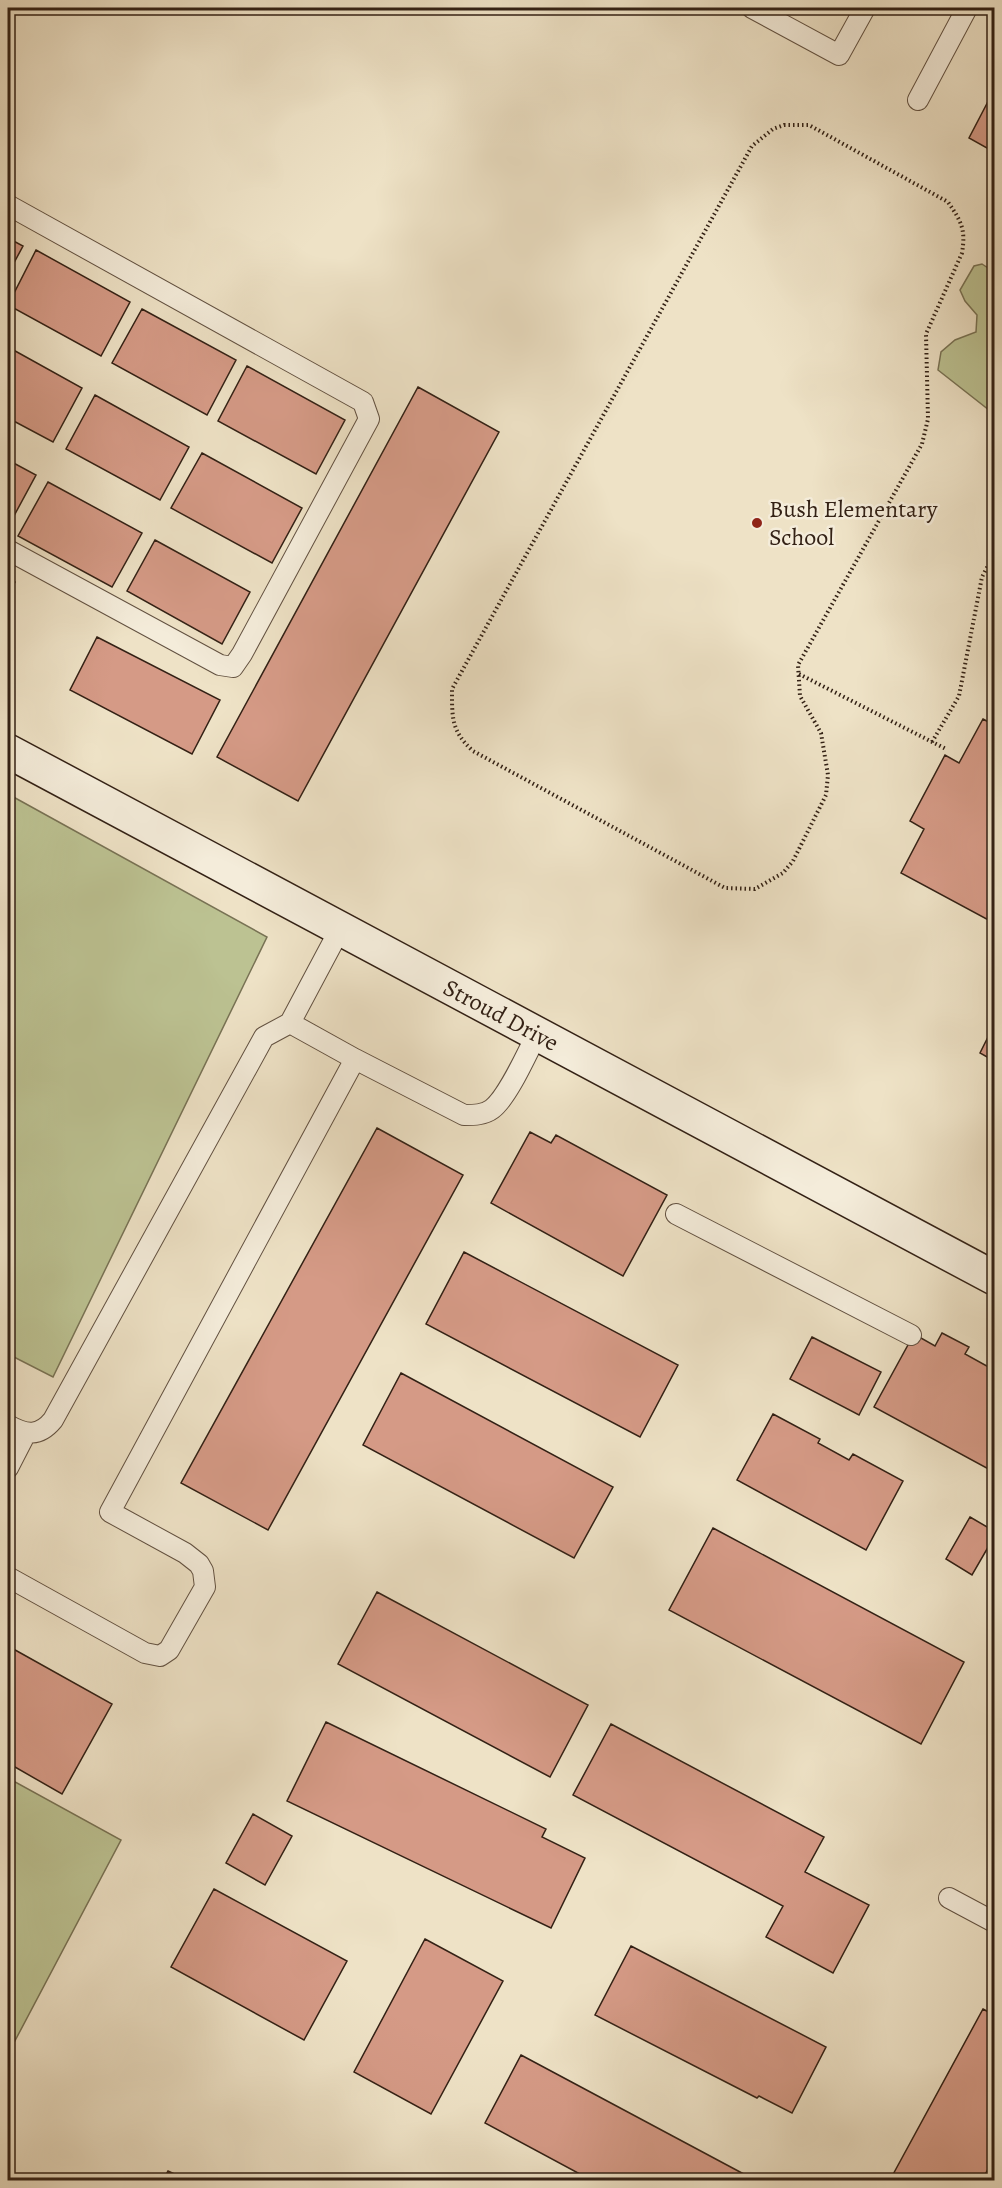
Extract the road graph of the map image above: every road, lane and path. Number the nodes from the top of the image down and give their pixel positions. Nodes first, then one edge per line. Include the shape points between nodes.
1 (752, 8) edge
2 (865, 8) edge
3 (967, 8) edge
4 (918, 100) dead end
5 (8, 205) edge
6 (8, 550) edge
7 (994, 554) edge
8 (799, 673) junction
9 (932, 742) junction
10 (946, 749) dead end
11 (8, 752) edge
12 (340, 929) junction
13 (290, 1023) junction
14 (537, 1034) junction
15 (355, 1059) junction
16 (676, 1214) dead end
17 (994, 1278) edge
18 (911, 1335) dead end
19 (8, 1425) edge
20 (26, 1433) junction
21 (8, 1468) edge
22 (8, 1577) edge
23 (949, 1898) dead end
24 (994, 1922) edge

1 - 2 lane via 839,55
3 - 4 lane
5 - 6 lane via 363,402 369,419 233,667 220,665
7 - 9 path via 982,577 959,696
8 - 8 path via 798,665 922,444 928,419 926,334 962,253 964,238 962,223 948,202 810,125 784,125 772,129 752,146 452,689 452,720 473,751 725,888 755,889 783,873 793,861 826,795 828,775 821,733 800,696
8 - 9 path
9 - 10 path
11 - 12 street, Stroud Drive
12 - 13 lane
12 - 14 street, Stroud Drive
13 - 15 lane
13 - 20 lane via 264,1037 53,1420 46,1428
14 - 15 lane via 501,1100 478,1115 464,1116
14 - 17 street, Stroud Drive
15 - 22 lane via 110,1512 193,1558 203,1571 205,1587 173,1645 165,1654 155,1657
16 - 18 lane
19 - 20 lane
20 - 21 lane
23 - 24 lane

